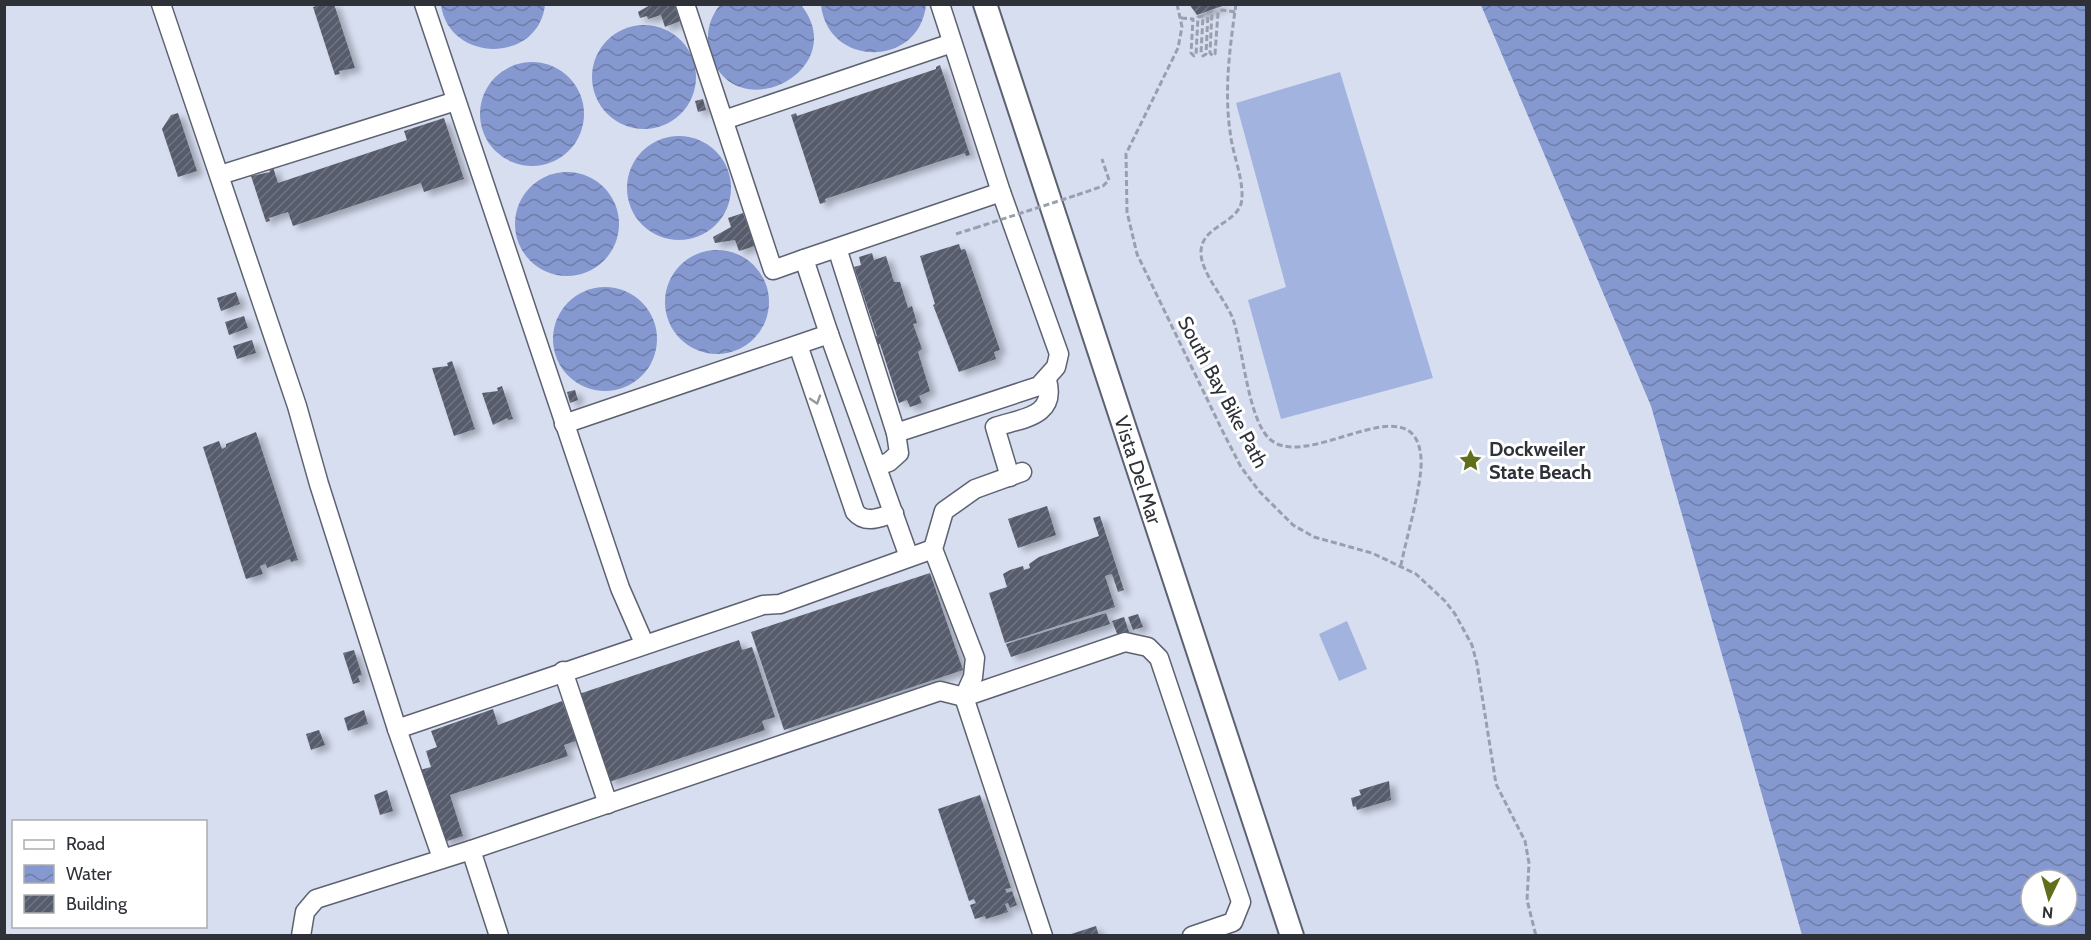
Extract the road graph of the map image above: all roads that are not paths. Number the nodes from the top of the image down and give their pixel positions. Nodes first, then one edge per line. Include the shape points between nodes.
1 (161, 4) edge
2 (424, 4) edge
3 (685, 4) edge
4 (940, 4) edge
5 (985, 4) edge
6 (952, 43) junction
7 (456, 101) junction
8 (724, 120) junction
9 (220, 175) junction
10 (1001, 192) junction
11 (837, 248) junction
12 (804, 259) junction
13 (829, 334) junction
14 (798, 345) junction
15 (1047, 380) junction
16 (564, 424) junction
17 (896, 433) junction
18 (878, 466) junction
19 (894, 513) junction
20 (933, 549) junction
21 (909, 557) junction
22 (644, 643) junction
23 (563, 672) junction
24 (964, 697) junction
25 (397, 729) junction
26 (608, 804) junction
27 (471, 850) junction
28 (442, 858) junction
29 (302, 936) edge
30 (499, 936) edge
31 (1043, 936) edge
32 (1192, 936) edge
33 (1292, 936) edge

1 - 9 lane
2 - 7 lane
3 - 8 lane
4 - 6 lane
5 - 33 main road, Vista Del Mar
6 - 8 lane
6 - 10 lane
7 - 9 lane
7 - 16 lane
8 - 12 lane via 773,270
9 - 25 lane via 297,406
10 - 11 lane
10 - 15 lane via 1059,354
11 - 12 lane
11 - 17 lane
12 - 13 lane
13 - 14 lane
13 - 18 lane
14 - 16 lane
14 -> 19 lane via 855,512 860,519 870,520
15 - 17 lane via 1039,386
15 - 20 lane via 1048,404 1040,412 995,427 1016,474 975,489 944,511
16 - 22 lane via 620,588
17 - 18 lane via 899,453
18 - 19 lane
19 - 21 lane
20 - 21 lane
20 - 24 lane via 975,657 973,677
21 - 22 lane via 780,604 763,605
22 - 23 lane
23 - 25 lane
23 - 26 lane
24 - 26 lane via 940,691
24 - 31 lane
24 - 32 lane via 1125,642 1148,647 1159,658 1241,902 1233,922
25 - 28 lane
26 - 27 lane
27 - 28 lane
27 - 30 lane
28 - 29 lane via 316,899 305,912

